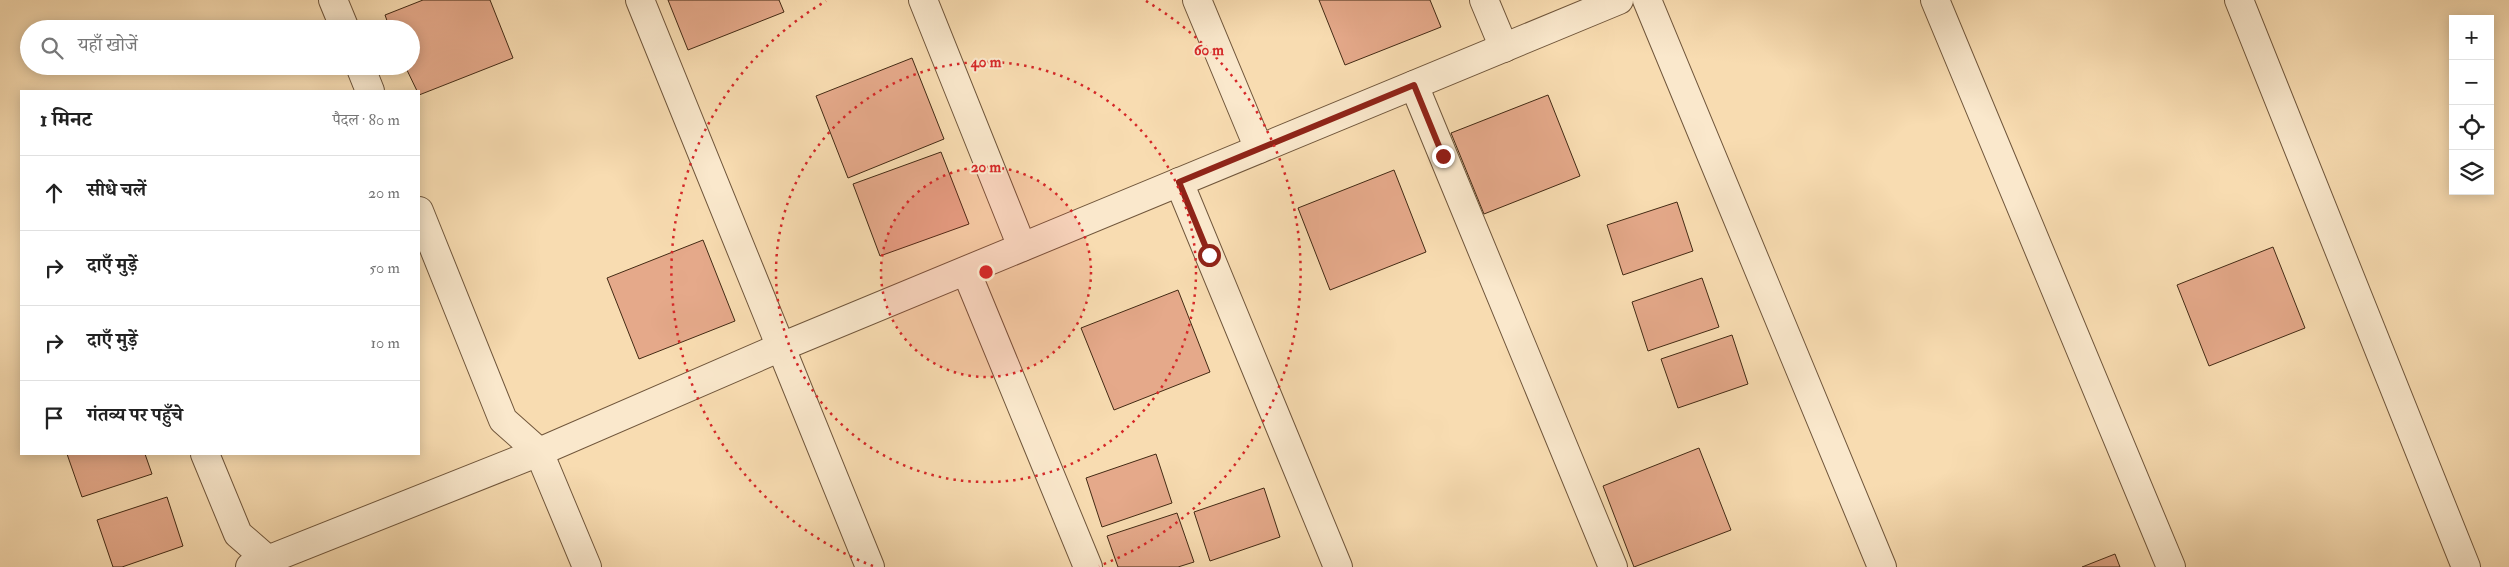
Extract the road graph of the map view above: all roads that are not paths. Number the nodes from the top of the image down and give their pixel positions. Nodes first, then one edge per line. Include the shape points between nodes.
1 (333, 0) edge
2 (640, 0) edge
3 (923, 0) edge
4 (1197, 0) edge
5 (1484, 0) edge
6 (1619, 0) edge
7 (1647, 0) edge
8 (1934, 0) edge
9 (2239, 0) edge
10 (341, 20) edge
11 (1504, 48) junction
12 (364, 75) edge
13 (1414, 85) junction
14 (370, 90) edge
15 (1259, 149) junction
16 (1179, 182) junction
17 (420, 213) edge
18 (1022, 247) junction
19 (966, 271) junction
20 (781, 347) junction
21 (539, 452) junction
22 (205, 455) edge
23 (263, 565) edge
24 (587, 567) edge
25 (870, 567) edge
26 (1088, 567) edge
27 (1338, 567) edge
28 (1613, 567) edge
29 (1882, 567) edge
30 (2170, 567) edge
31 (2466, 567) edge

1 - 10 street
2 - 20 street
3 - 18 street
4 - 15 street
5 - 11 street
6 - 11 street
7 - 29 street
8 - 30 street
9 - 31 street
11 - 13 street
12 - 14 street
13 - 15 street
13 - 28 street
15 - 16 street
16 - 18 street
16 - 27 street
17 - 21 street via 504,420
18 - 19 street
19 - 20 street
19 - 26 street
20 - 21 street
20 - 25 street
21 - 23 street
21 - 24 street
22 - 23 street via 238,534

